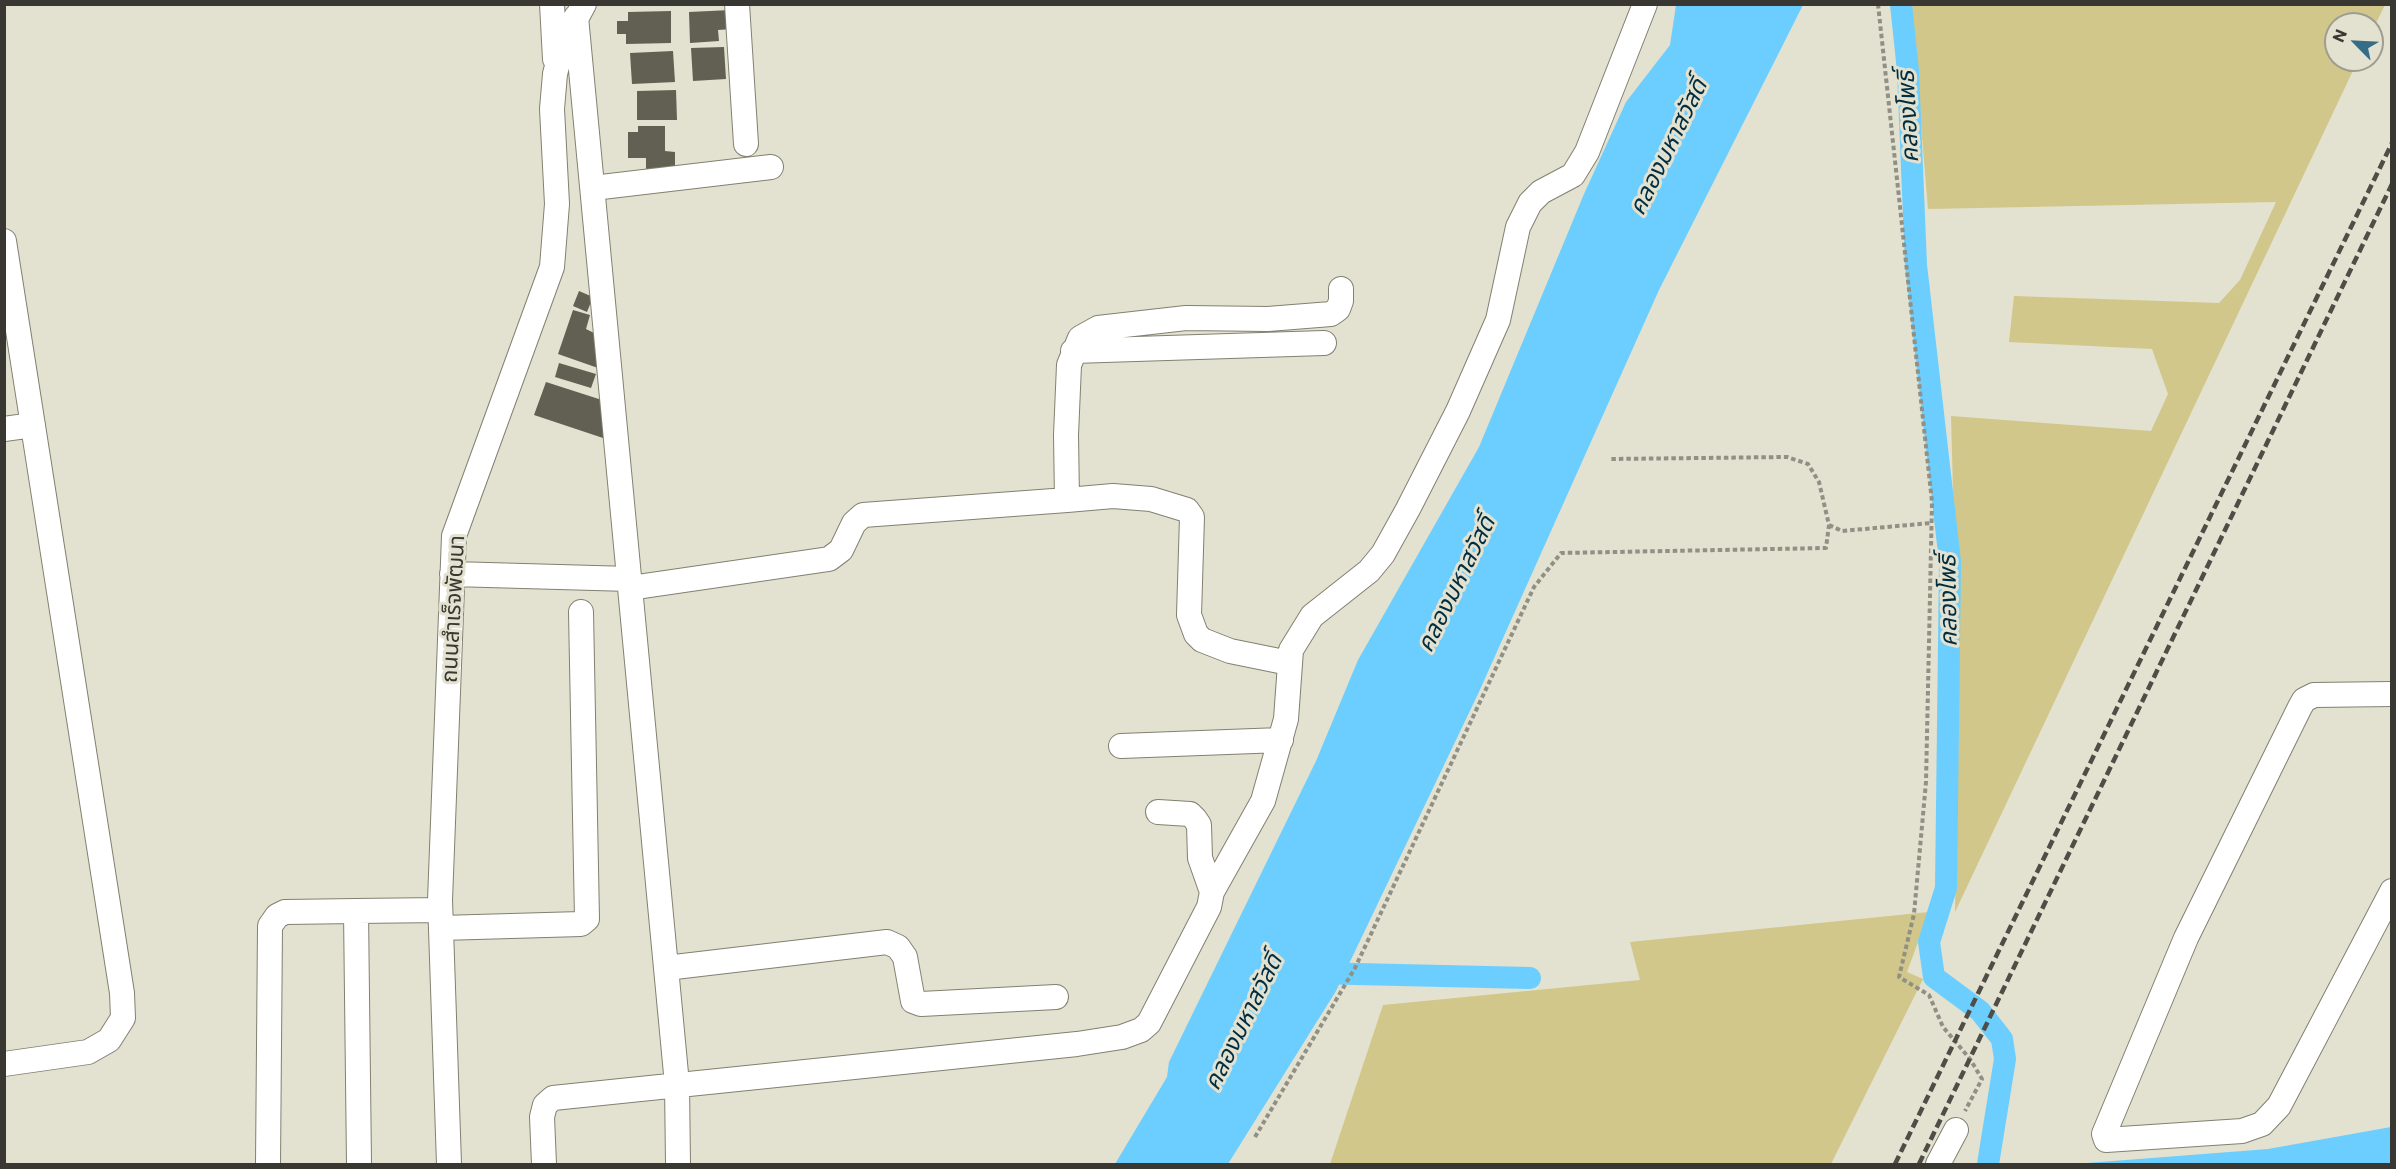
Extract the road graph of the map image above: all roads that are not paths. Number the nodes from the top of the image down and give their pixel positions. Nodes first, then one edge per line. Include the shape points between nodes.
1 (552, 4) edge
2 (737, 4) edge
3 (1645, 4) edge
4 (580, 11) edge
5 (555, 74) junction
6 (746, 144) dead end
7 (771, 167) dead end
8 (592, 188) junction
9 (4, 241) edge
10 (1341, 289) dead end
11 (1324, 344) dead end
12 (1073, 351) junction
13 (33, 424) junction
14 (4, 429) edge
15 (1067, 500) junction
16 (452, 574) junction
17 (630, 584) junction
18 (581, 612) dead end
19 (1289, 663) junction
20 (2391, 694) edge
21 (1281, 740) junction
22 (1121, 746) dead end
23 (1158, 812) dead end
24 (2391, 891) edge
25 (1212, 892) junction
26 (356, 911) junction
27 (441, 919) junction
28 (666, 968) junction
29 (1056, 997) dead end
30 (4, 1064) edge
31 (677, 1084) junction
32 (1956, 1130) road end
33 (268, 1164) edge
34 (359, 1164) edge
35 (449, 1164) edge
36 (544, 1164) edge
37 (678, 1164) edge
38 (1938, 1164) edge

1 - 5 street
2 - 6 street
3 - 19 street via 1587,152 1573,175 1541,192 1530,203 1518,227 1498,320 1458,411 1408,509 1369,571 1312,616 1291,650
4 - 5 street, ถนนสำเร็จพัฒนา via 564,43
4 - 8 street
5 - 16 street, ถนนสำเร็จพัฒนา via 552,109 557,204 552,267 454,536
7 - 8 street
8 - 17 street
9 - 13 street
10 - 12 street via 1338,309 1331,314 1268,319 1186,318 1098,328 1080,338
11 - 12 street
12 - 15 street via 1066,435
13 - 14 street
13 - 30 street via 123,1018 109,1040 88,1052
15 - 17 street via 863,515 854,523 841,550 829,559
15 - 19 street via 1113,496 1151,499 1187,510 1192,518 1189,615 1196,634 1230,651
16 - 17 street
16 - 27 street, ถนนสำเร็จพัฒนา
17 - 28 street
18 - 27 street via 587,919 581,924
19 - 21 street
20 - 24 street via 2314,695 2304,700 2186,938 2104,1134 2106,1140 2242,1131 2262,1124 2279,1106
21 - 22 street
21 - 25 street via 1263,801
23 - 25 street via 1190,814 1196,819 1200,858
25 - 31 street via 1209,907 1149,1023 1141,1030 1077,1044
26 - 27 street
26 - 33 street via 285,912 270,926
26 - 34 street
27 - 35 street, ถนนสำเร็จพัฒนา
28 - 29 street via 887,942 898,946 905,957 913,1001 921,1004
28 - 31 street
31 - 36 street via 553,1098 545,1105 542,1117
31 - 37 street
32 - 38 street

